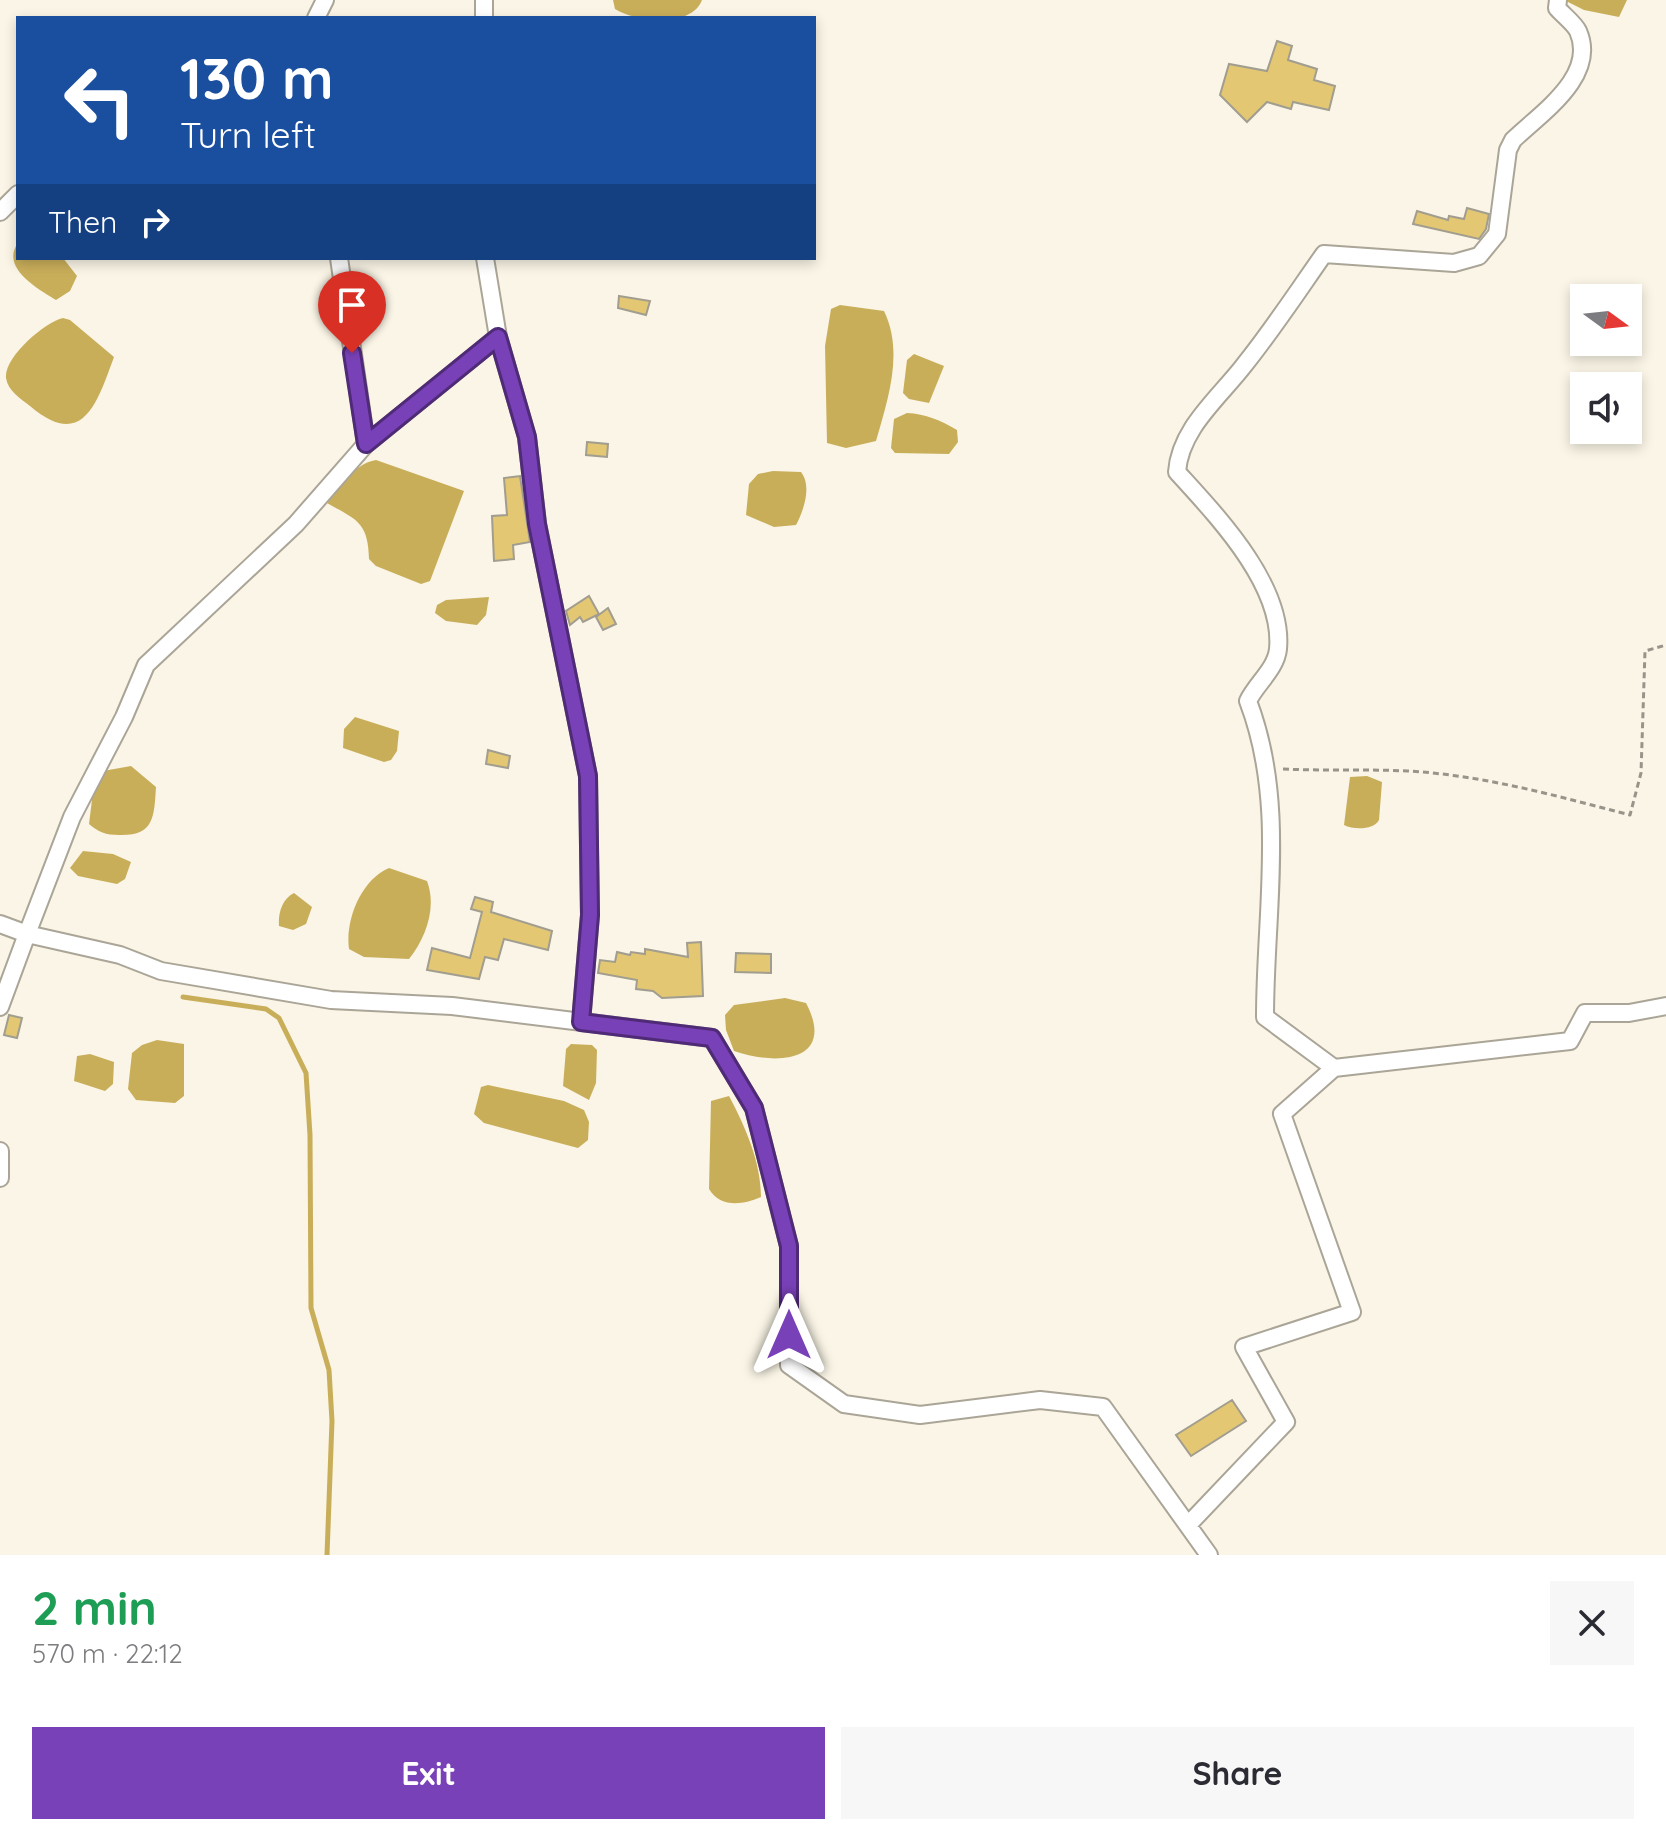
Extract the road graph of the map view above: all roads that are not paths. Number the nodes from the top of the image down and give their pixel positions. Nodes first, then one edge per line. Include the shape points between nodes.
1 (1558, 0) edge
2 (16, 196) edge
3 (0, 212) edge
4 (339, 260) edge
5 (485, 260) edge
6 (498, 337) junction
7 (366, 444) junction
8 (0, 924) edge
9 (27, 934) junction
10 (1666, 1006) edge
11 (0, 1007) edge
12 (581, 1022) junction
13 (1334, 1068) junction
14 (0, 1151) edge
15 (0, 1178) edge
16 (1188, 1525) junction
17 (1209, 1555) edge

1 - 13 street via 1557,8 1577,30 1581,67 1513,140 1497,234 1479,256 1454,263 1324,254 1178,453 1177,472 1237,539 1253,565 1272,614 1278,650 1248,701 1263,740 1272,798 1265,1017
2 - 3 street
4 - 7 street
5 - 6 street
6 - 7 street
6 - 12 street via 527,437 537,524 588,776 590,915
7 - 9 street via 296,524 146,665 72,817
8 - 9 street
9 - 11 street
9 - 12 street via 120,955 161,971 331,1000 452,1006
10 - 13 street via 1585,1013 1570,1041
12 - 16 street via 712,1038 754,1108 789,1246 789,1365 844,1404 920,1415 1040,1400 1103,1407
13 - 16 street via 1282,1114 1352,1312 1244,1347 1286,1422
14 - 15 street
16 - 17 street

